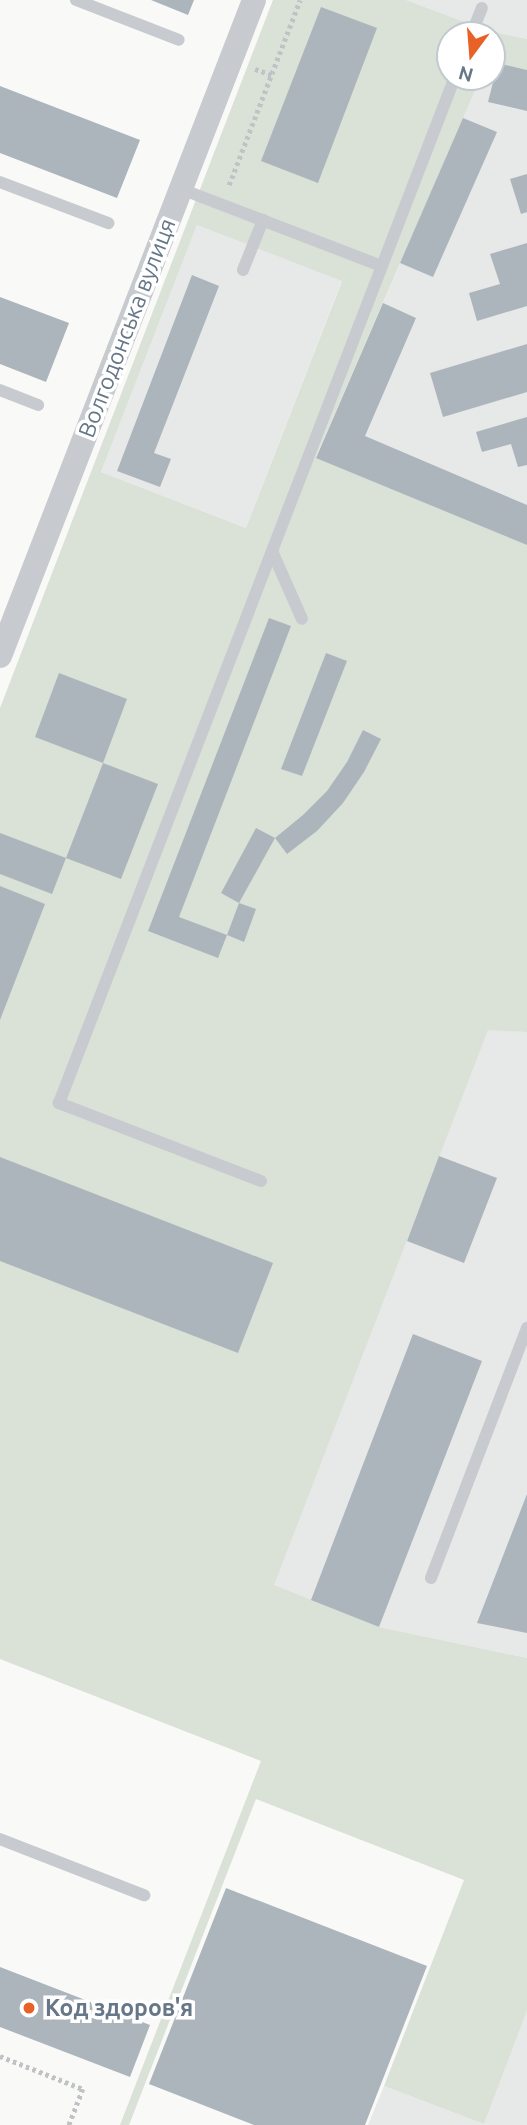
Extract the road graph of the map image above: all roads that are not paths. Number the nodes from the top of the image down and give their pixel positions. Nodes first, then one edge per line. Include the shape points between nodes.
1 (76, 0) edge
2 (254, 0) edge
3 (482, 8) dead end
4 (477, 21) edge
5 (179, 40) dead end
6 (450, 91) edge
7 (0, 182) edge
8 (181, 189) junction
9 (262, 220) junction
10 (108, 223) dead end
11 (382, 266) junction
12 (243, 270) dead end
13 (0, 390) edge
14 (38, 405) dead end
15 (272, 551) junction
16 (302, 619) dead end
17 (0, 656) edge
18 (261, 1181) dead end
19 (527, 1328) edge
20 (430, 1578) dead end
21 (0, 1839) edge
22 (144, 1895) dead end

1 - 5 lane
2 - 8 street, Волгодонська вулиця
3 - 4 lane
6 - 11 lane
7 - 10 lane
8 - 9 lane
8 - 17 street, Волгодонська вулиця
9 - 11 lane
9 - 12 lane
11 - 15 lane
13 - 14 lane
15 - 16 lane
15 - 18 lane via 59,1103
19 - 20 lane
21 - 22 lane

